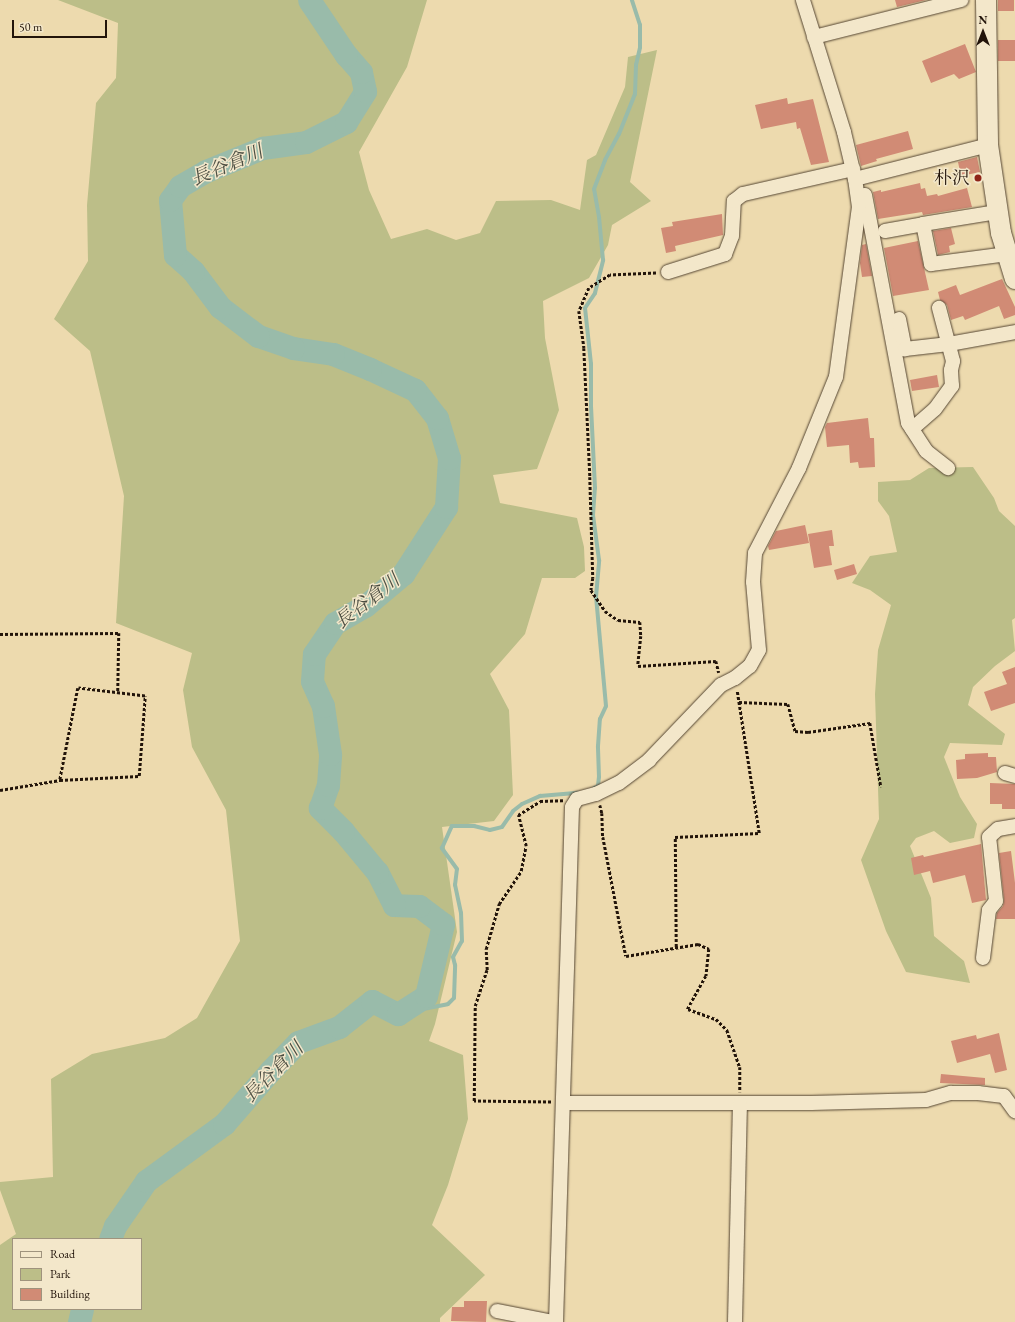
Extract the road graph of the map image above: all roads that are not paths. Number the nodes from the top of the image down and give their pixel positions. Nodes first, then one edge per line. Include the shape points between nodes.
1 (803, 0) edge
2 (962, 0) edge
3 (986, 0) edge
4 (814, 37) junction
5 (988, 145) junction
6 (857, 175) junction
7 (997, 212) junction
8 (923, 224) junction
9 (885, 231) dead end
10 (1007, 254) junction
11 (668, 272) road end
12 (1015, 279) edge
13 (939, 308) dead end
14 (899, 319) dead end
15 (1015, 332) edge
16 (949, 344) junction
17 (912, 428) junction
18 (948, 468) dead end
19 (1015, 826) edge
20 (983, 958) dead end
21 (563, 1103) junction
22 (740, 1104) junction
23 (1015, 1111) edge
24 (497, 1311) dead end
25 (553, 1322) edge
26 (556, 1322) edge
27 (736, 1322) edge

1 - 4 street
2 - 4 street
3 - 5 street
4 - 6 street
5 - 6 street
5 - 7 street
6 - 11 street via 743,194 734,201 732,236 725,254
6 - 17 street via 908,423
6 - 21 street via 859,207 836,377 799,468 755,553 753,582 758,650 750,666 721,685 649,760 619,783 596,794 577,799 572,807
7 - 8 street
7 - 10 street
8 - 9 street
8 - 10 street via 931,264
10 - 12 street
13 - 16 street
14 - 16 street via 905,349
15 - 16 street
16 - 17 street via 953,361 952,386 935,409
17 - 18 street via 926,451
19 - 20 street via 998,829 989,837 996,900 989,910
21 - 22 street
21 - 26 street
22 - 23 street via 926,1100 951,1093 978,1093 1004,1096
22 - 27 street
24 - 25 street

